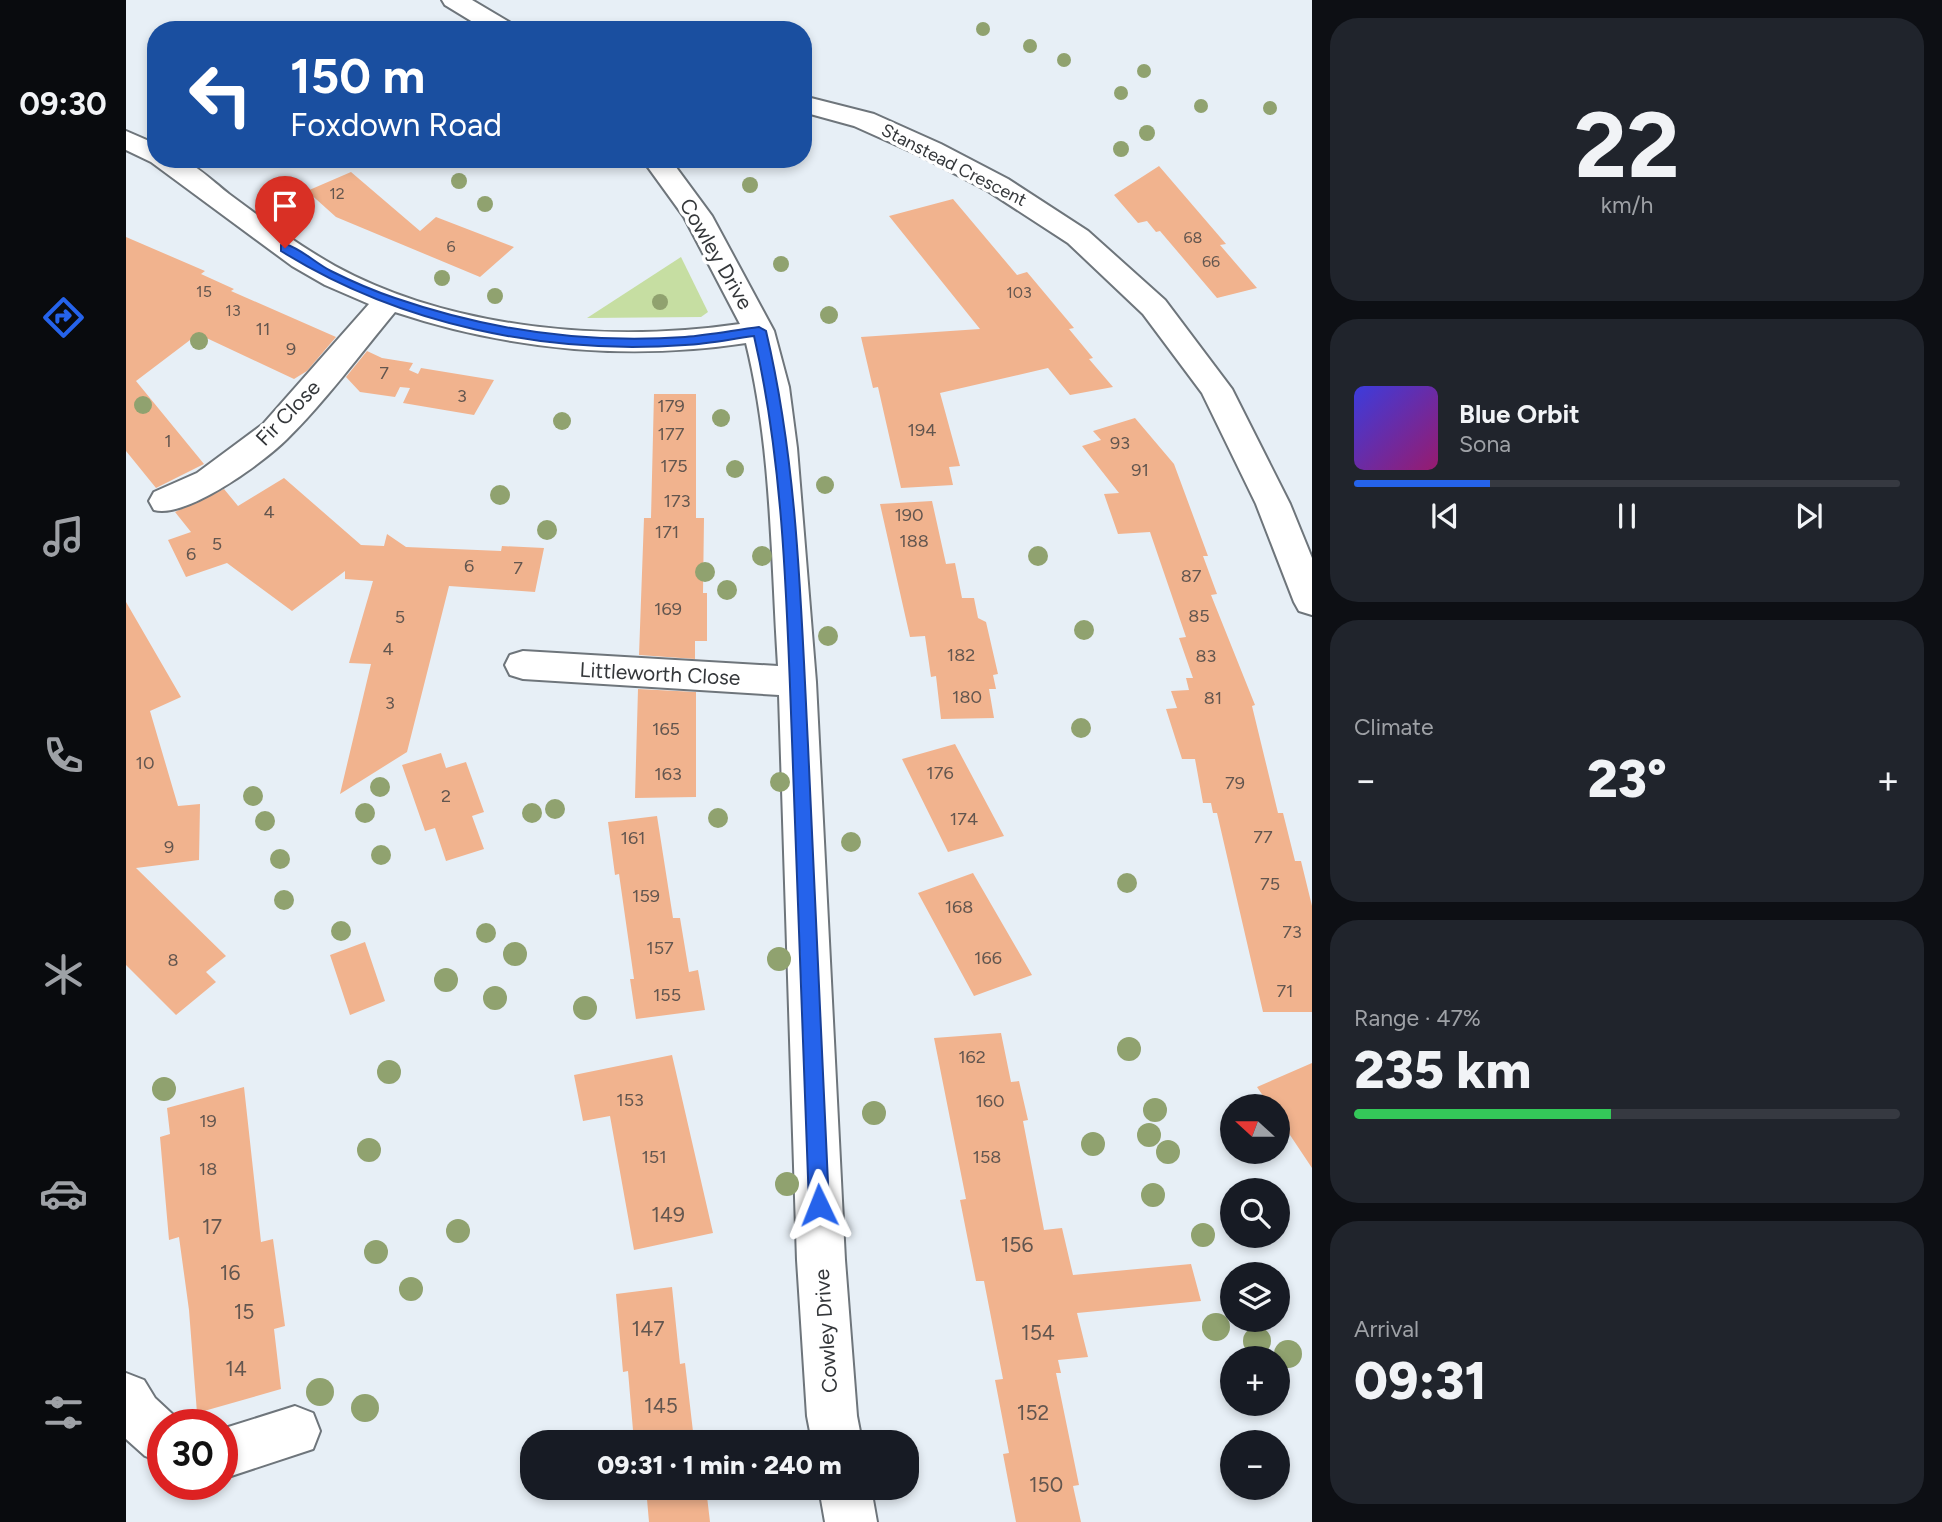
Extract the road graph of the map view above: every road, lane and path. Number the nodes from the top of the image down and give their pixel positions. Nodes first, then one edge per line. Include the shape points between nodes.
1 (454, 0) edge
2 (490, 21) edge
3 (812, 106) edge
4 (126, 139) edge
5 (147, 150) edge
6 (176, 168) edge
7 (663, 168) edge
8 (389, 300) junction
9 (759, 331) junction
10 (166, 501) dead end
11 (1312, 603) edge
12 (523, 666) dead end
13 (797, 681) junction
14 (126, 1398) edge
15 (147, 1424) edge
16 (835, 1430) edge
17 (295, 1431) dead end
18 (238, 1449) edge
19 (847, 1500) edge
20 (851, 1522) edge

1 - 2 street
3 - 11 street, Stanstead Crescent via 864,120 998,185 1078,237 1154,307 1216,389 1273,504
4 - 5 street
6 - 8 street via 265,235 326,273
7 - 9 street, Cowley Drive via 698,216
8 - 9 street via 490,328 593,342 687,341
8 - 10 street, Fir Close via 275,432 209,481
9 - 13 street, Cowley Drive via 781,448
12 - 13 street, Littleworth Close
13 - 16 street, Cowley Drive via 821,1260
14 - 15 street
17 - 18 street
19 - 20 street

